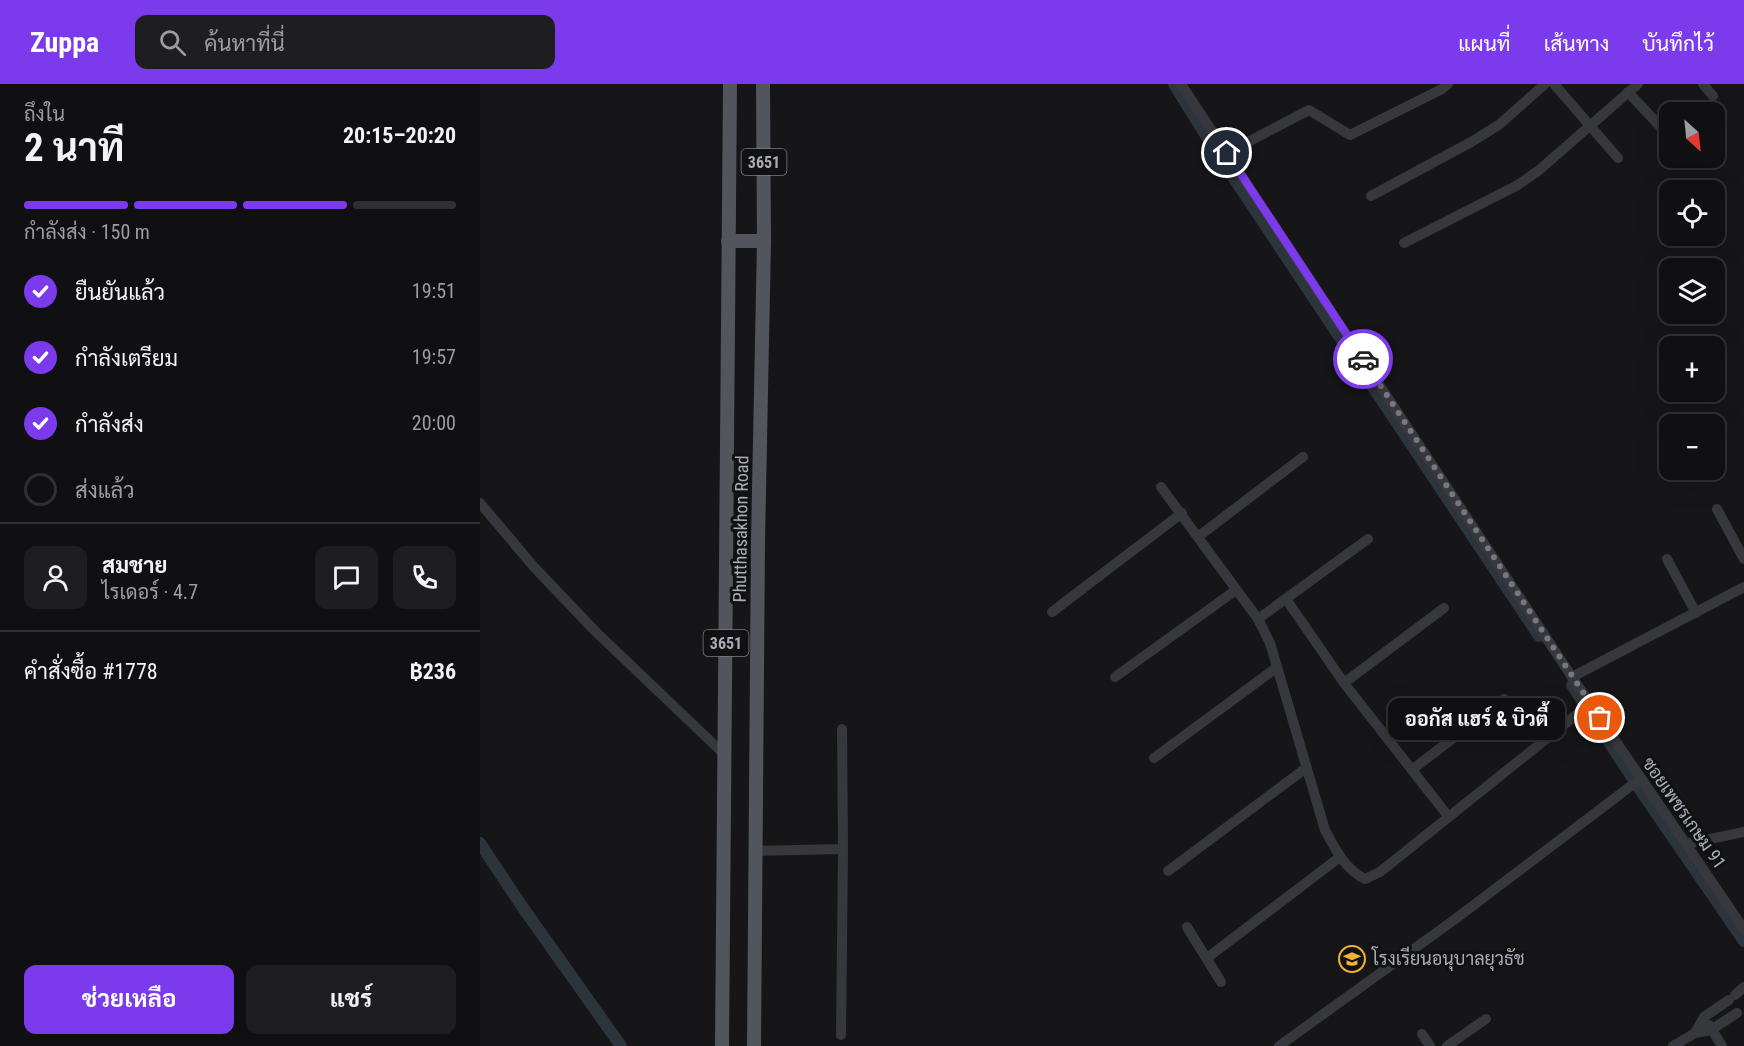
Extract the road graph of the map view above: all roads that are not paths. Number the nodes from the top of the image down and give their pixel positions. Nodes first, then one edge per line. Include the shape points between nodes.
1 (730, 84) edge
2 (763, 84) edge
3 (1181, 84) edge
4 (1448, 84) edge
5 (1545, 84) edge
6 (1554, 84) edge
7 (1638, 84) edge
8 (1703, 84) edge
9 (1628, 92) junction
10 (1713, 96) dead end
11 (1589, 125) junction
12 (1659, 125) edge
13 (1227, 153) junction
14 (1618, 158) dead end
15 (1371, 196) dead end
16 (728, 241) junction
17 (765, 241) junction
18 (1404, 243) dead end
19 (1304, 457) dead end
20 (1161, 487) dead end
21 (480, 503) edge
22 (1716, 509) dead end
23 (1182, 513) junction
24 (1199, 536) junction
25 (1368, 539) dead end
26 (1667, 559) dead end
27 (1744, 559) edge
28 (1744, 587) edge
29 (1236, 590) junction
30 (1286, 599) junction
31 (1444, 608) dead end
32 (1052, 612) dead end
33 (1696, 613) junction
34 (1258, 619) junction
35 (1276, 668) junction
36 (1115, 677) dead end
37 (1572, 677) junction
38 (1344, 683) junction
39 (1504, 699) dead end
40 (1586, 706) junction
41 (842, 729) dead end
42 (725, 755) junction
43 (1154, 758) dead end
44 (1306, 768) junction
45 (1413, 769) junction
46 (1640, 779) junction
47 (1448, 816) junction
48 (1744, 832) edge
49 (1686, 844) junction
50 (843, 849) junction
51 (755, 851) junction
52 (1340, 857) junction
53 (1168, 871) dead end
54 (1187, 927) dead end
55 (1744, 929) edge
56 (1206, 958) junction
57 (1221, 982) dead end
58 (1744, 987) edge
59 (1741, 1010) edge
60 (1704, 1017) junction
61 (1486, 1019) dead end
62 (1711, 1030) junction
63 (1695, 1032) junction
64 (1422, 1034) dead end
65 (841, 1035) dead end
66 (722, 1046) edge
67 (754, 1046) edge
68 (1279, 1046) edge
69 (1430, 1046) edge
70 (1447, 1046) edge
71 (1673, 1046) edge
72 (1722, 1046) edge

1 - 16 main road, Phutthasakhon Road / 3651
2 - 17 main road, Phutthasakhon Road / 3651
3 - 13 street, ซอยเพชรเกษม 91
4 - 13 street via 1350,135 1310,110
5 - 15 street via 1500,124
6 - 11 street
7 - 9 street
8 - 10 street
9 - 11 street
9 - 12 street
11 - 14 street
11 - 18 street via 1516,186
13 - 37 street, ซอยเพชรเกษม 91
16 - 17 main road
16 - 42 main road, Phutthasakhon Road / 3651
17 - 51 main road, Phutthasakhon Road / 3651
19 - 24 street
20 - 23 street
21 - 42 street via 595,631
22 - 27 street
23 - 24 street
23 - 32 street
24 - 29 street
25 - 30 street
26 - 33 street
28 - 33 street
29 - 34 street
29 - 36 street
30 - 34 street
30 - 38 street
31 - 38 street
33 - 37 street
34 - 35 street
35 - 43 street
35 - 44 street
37 - 40 street, ซอยเพชรเกษม 91
38 - 45 street
39 - 45 street
40 - 46 street, ซอยเพชรเกษม 91
40 - 47 street
41 - 50 street
42 - 66 main road, Phutthasakhon Road / 3651
44 - 52 street via 1324,830
44 - 53 street
45 - 47 street
46 - 49 street, ซอยเพชรเกษม 91
46 - 68 street
47 - 52 street via 1380,872 1365,879
48 - 49 street
49 - 55 street, ซอยเพชรเกษม 91
50 - 51 street
50 - 65 street
51 - 67 main road, Phutthasakhon Road / 3651
52 - 56 street
54 - 56 street
56 - 57 street
58 - 60 street
59 - 62 street
60 - 62 street
60 - 63 street
61 - 70 street
62 - 63 street
62 - 72 street
63 - 71 street
64 - 69 street

